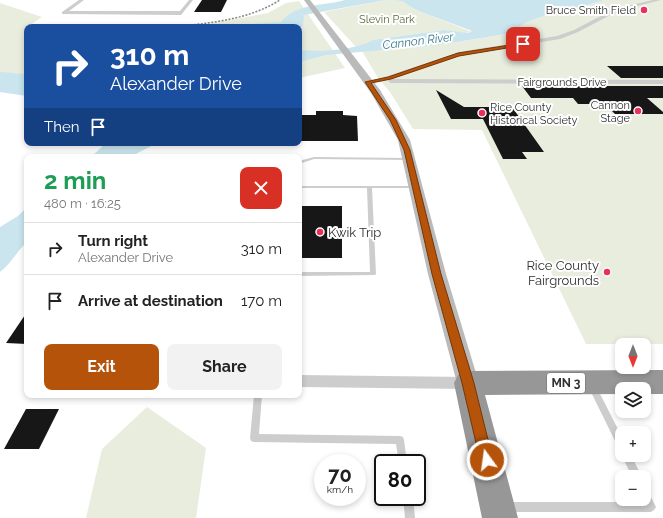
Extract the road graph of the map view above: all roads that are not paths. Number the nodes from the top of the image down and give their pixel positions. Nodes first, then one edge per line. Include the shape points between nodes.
1 (82, 0) edge
2 (191, 0) edge
3 (659, 0) edge
4 (308, 1) edge
5 (406, 72) junction
6 (460, 81) junction
7 (368, 82) junction
8 (663, 82) edge
9 (409, 159) junction
10 (302, 162) edge
11 (302, 187) edge
12 (369, 187) junction
13 (416, 187) junction
14 (302, 274) edge
15 (302, 381) edge
16 (591, 382) junction
17 (663, 382) edge
18 (468, 383) junction
19 (258, 398) edge
20 (615, 432) edge
21 (402, 454) edge
22 (409, 506) edge
23 (651, 506) edge
24 (499, 512) edge
25 (410, 518) edge

1 - 2 street via 64,13 181,13
3 - 5 street via 616,10 558,38 458,54
4 - 7 street
5 - 6 street, Fairgrounds Drive
5 - 7 street
6 - 7 street, Fairgrounds Drive
6 - 8 street, Fairgrounds Drive
7 - 9 street via 400,131
9 - 10 lane via 314,158
9 - 13 street
11 - 12 lane
12 - 13 lane
12 - 14 lane via 373,274
13 - 18 street via 437,274
15 - 18 street
16 - 17 highway, MN 3
16 - 18 highway, MN 3
16 - 20 lane
18 - 24 highway
19 - 21 lane via 254,438 400,440
22 - 25 lane
23 - 24 lane

